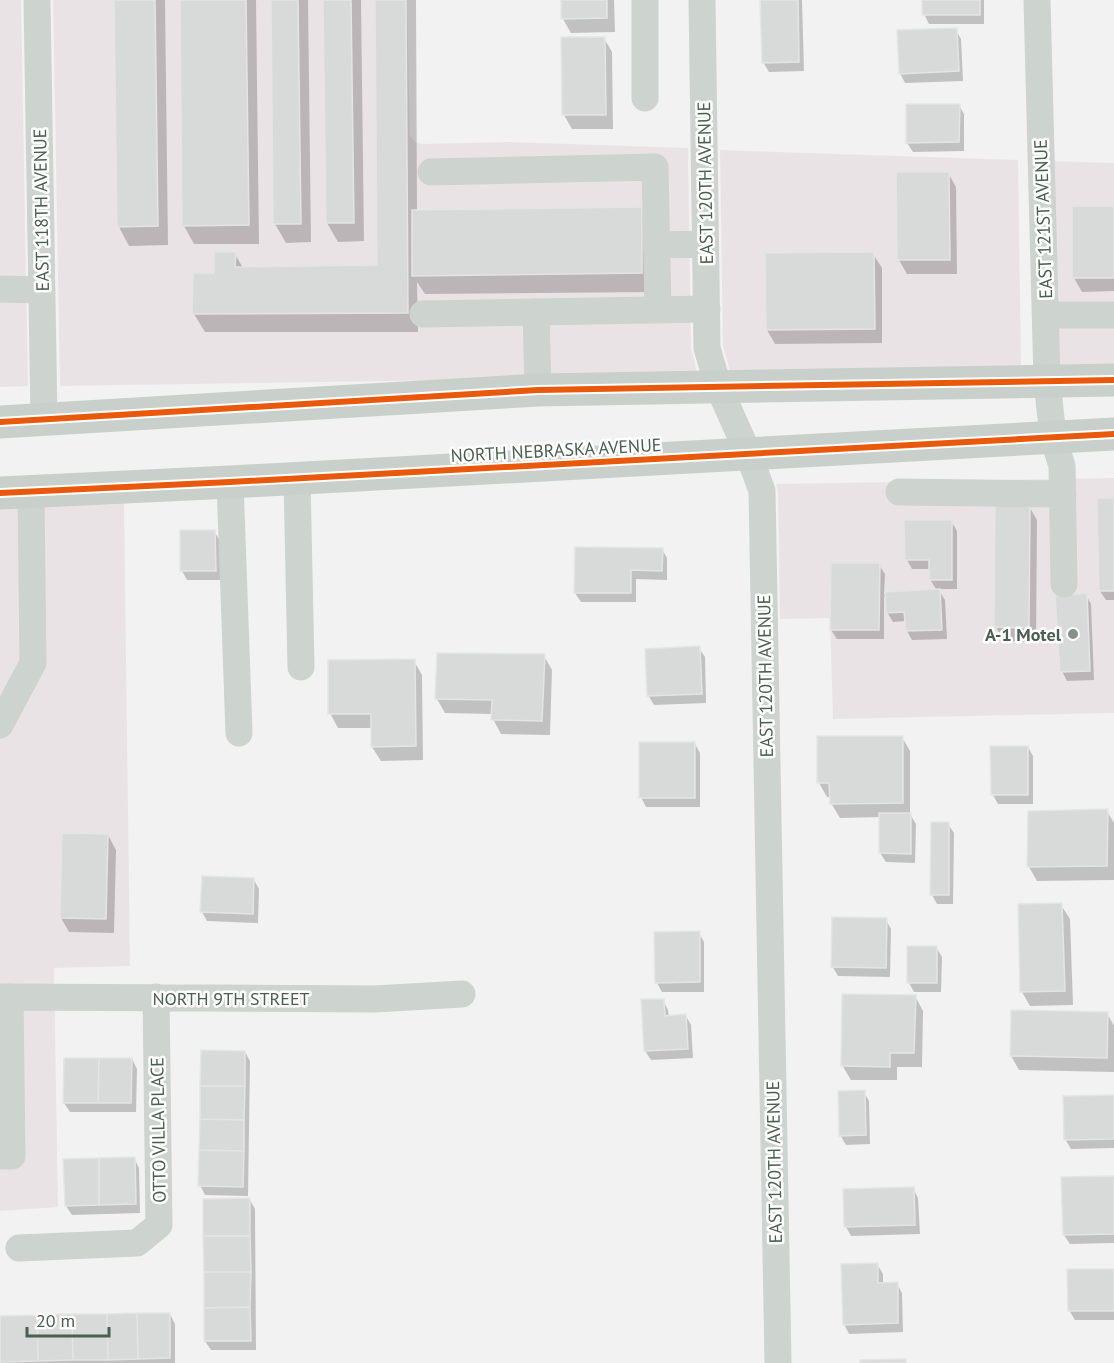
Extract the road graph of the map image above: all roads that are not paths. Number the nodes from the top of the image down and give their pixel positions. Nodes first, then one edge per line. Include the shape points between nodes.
1 (37, 0) edge
2 (645, 0) edge
3 (702, 0) edge
4 (1037, 0) edge
5 (645, 98) dead end
6 (431, 172) dead end
7 (705, 244) junction
8 (657, 245) junction
9 (0, 290) edge
10 (42, 290) junction
11 (658, 309) junction
12 (707, 309) junction
13 (536, 312) junction
14 (423, 314) dead end
15 (1046, 315) junction
16 (1114, 315) edge
17 (1114, 380) edge
18 (1047, 381) junction
19 (718, 386) junction
20 (538, 390) junction
21 (44, 419) junction
22 (0, 422) edge
23 (1114, 434) edge
24 (1053, 437) junction
25 (749, 455) junction
26 (297, 479) junction
27 (230, 482) junction
28 (898, 492) dead end
29 (15, 493) edge
30 (1062, 494) junction
31 (1064, 584) dead end
32 (301, 667) dead end
33 (0, 725) edge
34 (240, 733) dead end
35 (462, 994) dead end
36 (5, 997) edge
37 (156, 997) junction
38 (0, 1156) edge
39 (19, 1248) dead end
40 (778, 1363) edge

1 - 10 street, EAST 118TH AVENUE
2 - 5 street
3 - 7 street, EAST 120TH AVENUE
4 - 15 street, EAST 121ST AVENUE
6 - 8 street via 655,166
7 - 8 street
7 - 12 street, EAST 120TH AVENUE
8 - 11 street
9 - 10 street
10 - 21 street, EAST 118TH AVENUE
11 - 12 street
11 - 13 street
12 - 19 street, EAST 120TH AVENUE via 707,348
13 - 14 street
13 - 20 street
15 - 16 street
15 - 18 street, EAST 121ST AVENUE
17 - 18 main road
18 - 19 main road
18 - 24 street, EAST 121ST AVENUE
19 - 20 main road
19 - 25 street, EAST 120TH AVENUE
20 - 21 main road
21 - 22 main road
23 - 24 main road, NORTH NEBRASKA AVENUE
24 - 25 main road, NORTH NEBRASKA AVENUE
24 - 30 street, EAST 121ST AVENUE via 1062,466
25 - 26 main road, NORTH NEBRASKA AVENUE
25 - 40 street, EAST 120TH AVENUE via 762,491
26 - 27 main road, NORTH NEBRASKA AVENUE
26 - 32 street
27 - 29 main road, NORTH NEBRASKA AVENUE
27 - 34 street
28 - 30 street
29 - 33 street via 33,663
30 - 31 street, EAST 121ST AVENUE
35 - 37 street, NORTH 9TH STREET via 375,999
36 - 37 street, NORTH 9TH STREET
36 - 38 street via 12,1156
37 - 39 street, OTTO VILLA PLACE via 159,1225 137,1243

